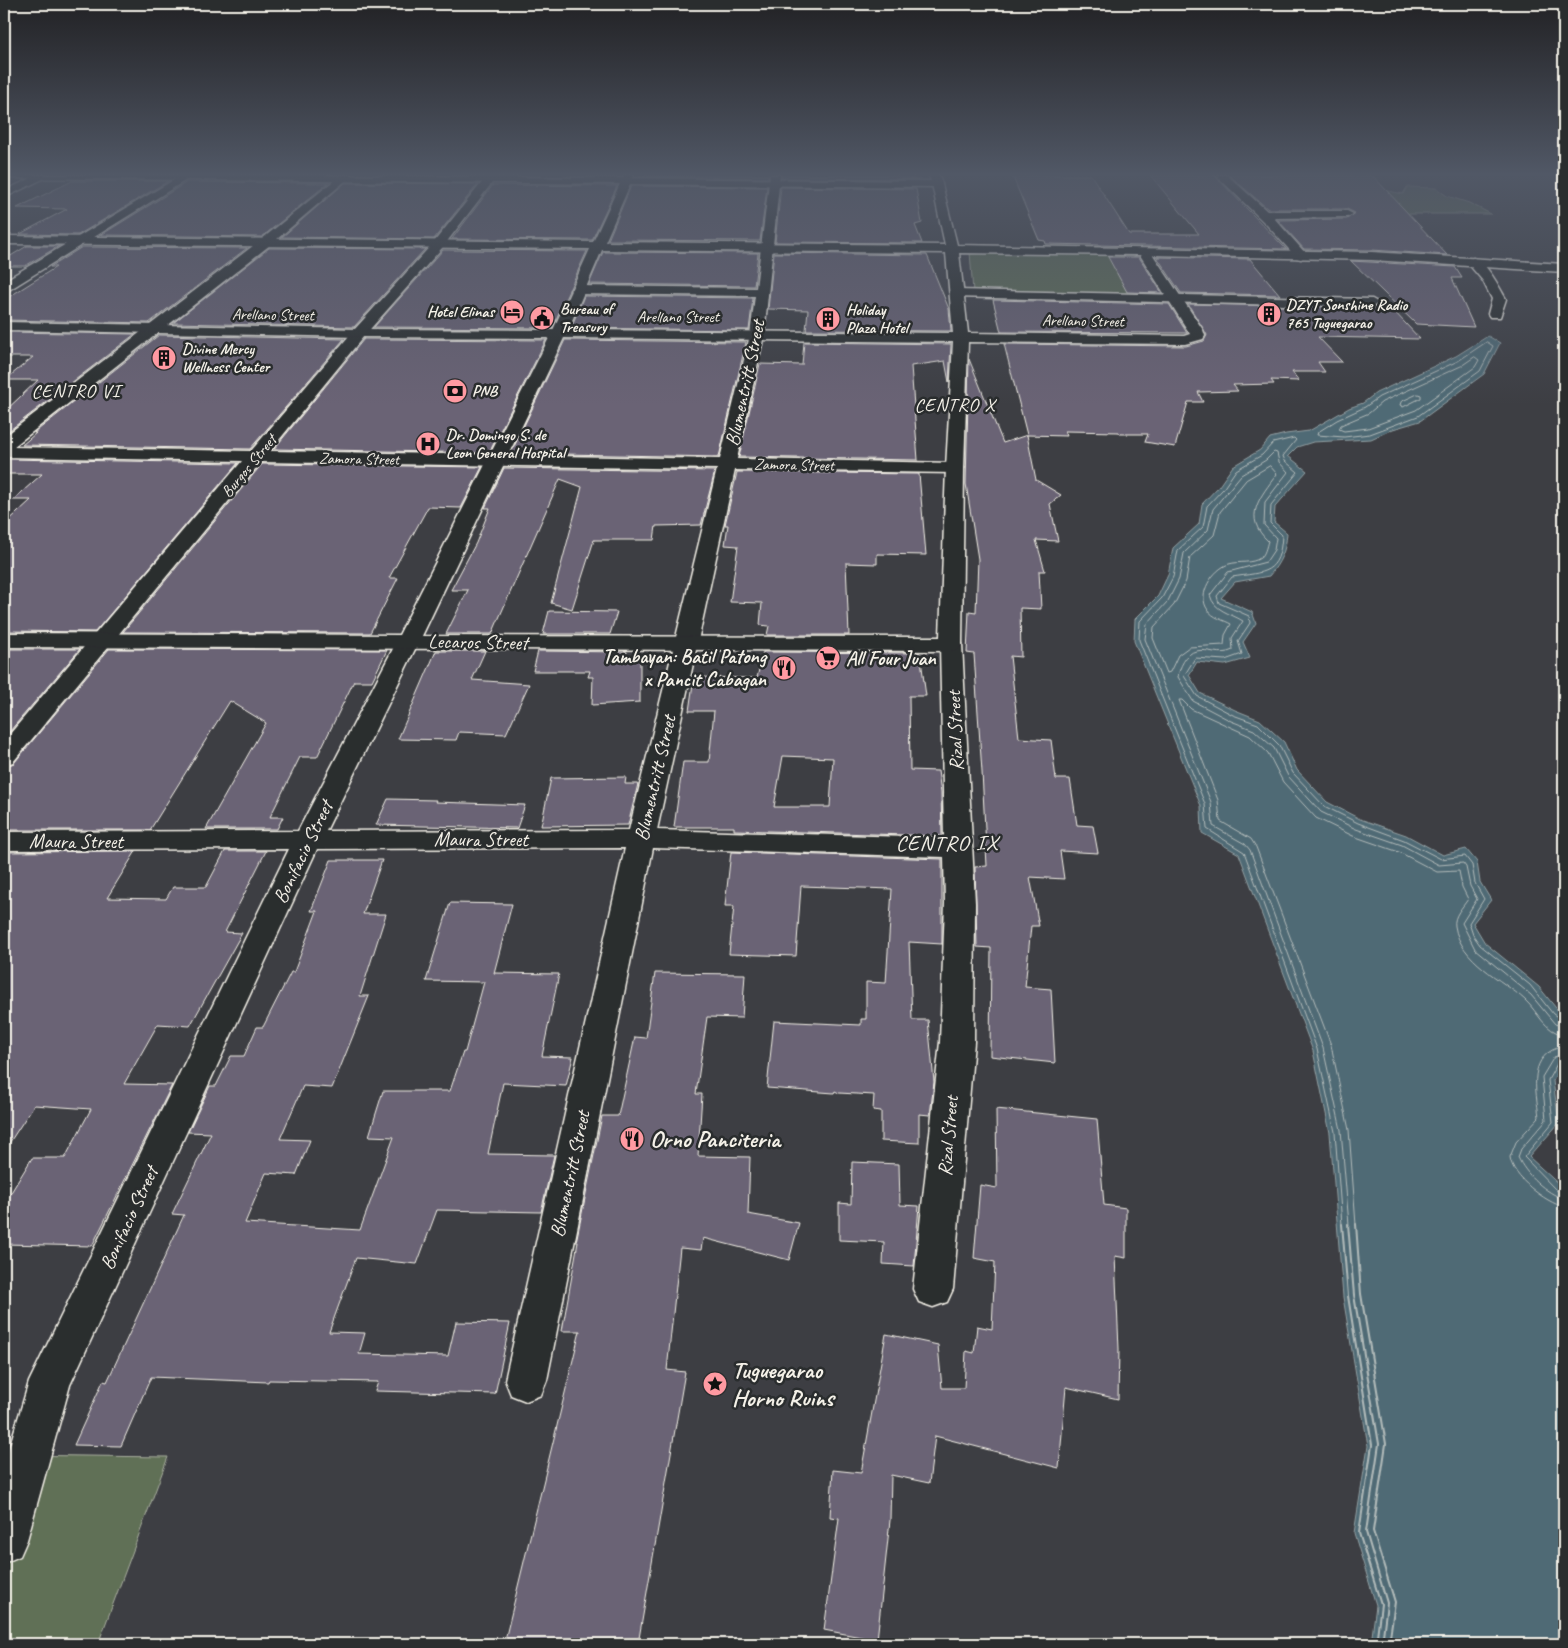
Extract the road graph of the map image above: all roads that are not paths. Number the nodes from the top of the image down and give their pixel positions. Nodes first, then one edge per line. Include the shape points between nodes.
1 (63, 252) edge
2 (253, 252) edge
3 (432, 252) edge
4 (595, 252) edge
5 (767, 252) edge
6 (952, 252) edge
7 (1145, 252) edge
8 (1180, 252) edge
9 (1298, 252) edge
10 (1301, 255) junction
11 (1473, 262) junction
12 (1564, 268) edge
13 (4, 287) edge
14 (577, 290) junction
15 (761, 292) junction
16 (957, 294) junction
17 (1176, 300) junction
18 (1372, 303) dead end
19 (1495, 314) dead end
20 (4, 326) edge
21 (152, 330) junction
22 (359, 334) junction
23 (558, 335) junction
24 (757, 335) junction
25 (961, 338) junction
26 (4, 445) edge
27 (4, 452) edge
28 (257, 457) junction
29 (496, 461) junction
30 (728, 463) junction
31 (955, 468) junction
32 (4, 640) edge
33 (101, 641) junction
34 (408, 641) junction
35 (685, 644) junction
36 (952, 644) junction
37 (4, 757) edge
38 (308, 839) junction
39 (641, 839) junction
40 (4, 841) edge
41 (959, 848) junction
42 (933, 1289) dead end
43 (526, 1380) dead end
44 (4, 1540) edge

1 - 13 street
2 - 21 street
3 - 22 street, Burgos Street
4 - 14 street, Bonifacio Street
5 - 15 street, Blumentritt Street
6 - 16 street, Rizal Street
7 - 17 street
8 - 10 street
9 - 10 street
10 - 11 street
11 - 12 street
11 - 19 street via 1489,280 1499,299
14 - 15 street
14 - 23 street, Bonifacio Street
15 - 24 street, Blumentritt Street
16 - 17 street
16 - 25 street, Rizal Street
17 - 18 street
17 - 25 street, Arellano Street via 1198,333 1195,338
20 - 21 street, Arellano Street
21 - 22 street, Arellano Street
21 - 26 street
22 - 23 street, Arellano Street
22 - 28 street, Burgos Street
23 - 24 street, Arellano Street
23 - 29 street, Bonifacio Street
24 - 25 street, Arellano Street
24 - 30 street, Blumentritt Street
25 - 31 street, Rizal Street
27 - 28 street, Zamora Street
28 - 29 street, Zamora Street
28 - 33 street, Burgos Street
29 - 30 street, Zamora Street
29 - 34 street, Bonifacio Street
30 - 31 street, Zamora Street
30 - 35 street, Blumentritt Street
31 - 36 street, Rizal Street
32 - 33 street, Lecaros Street
33 - 34 street, Lecaros Street
33 - 37 street, Burgos Street
34 - 35 street, Lecaros Street
34 - 38 street, Bonifacio Street
35 - 36 street, Lecaros Street
35 - 39 street, Blumentritt Street
36 - 41 street, Rizal Street
38 - 39 street, Maura Street
38 - 40 street, Maura Street
38 - 44 street, Bonifacio Street via 50,1382
39 - 41 street, Maura Street
39 - 43 street, Blumentritt Street
41 - 42 street, Rizal Street via 957,1042

